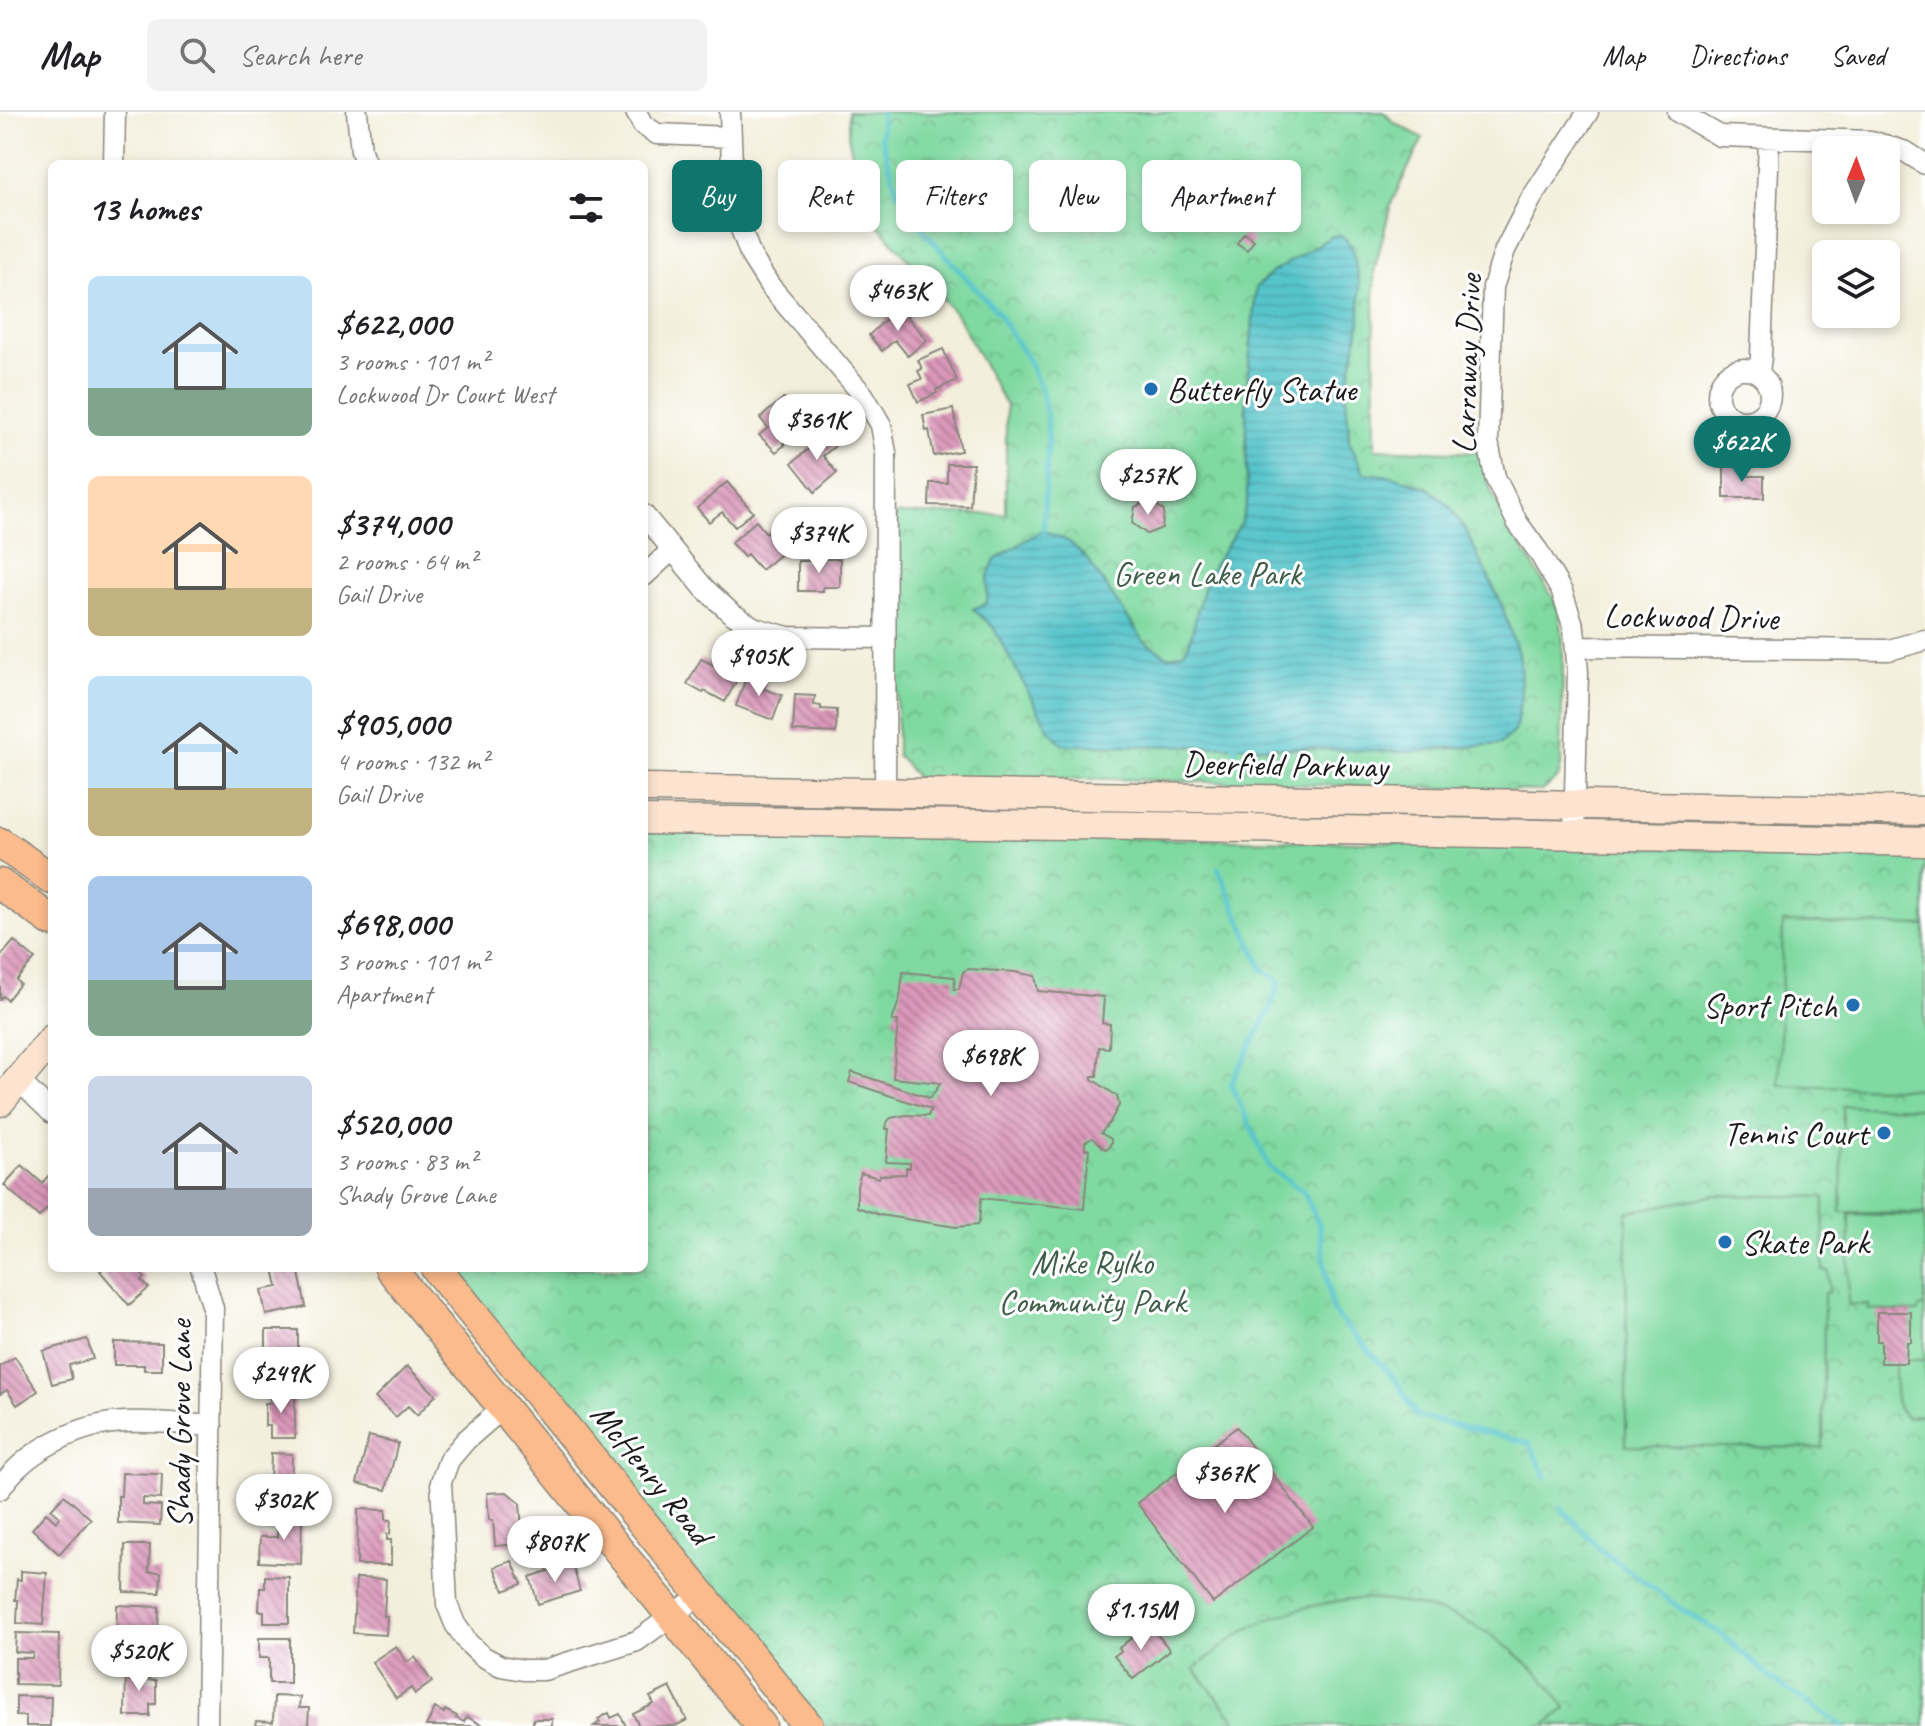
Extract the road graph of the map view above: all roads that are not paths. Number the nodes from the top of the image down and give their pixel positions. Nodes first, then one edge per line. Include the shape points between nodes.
1 (115, 112) edge
2 (357, 112) edge
3 (636, 112) edge
4 (730, 112) edge
5 (1588, 112) edge
6 (1678, 112) edge
7 (730, 137) junction
8 (1769, 139) junction
9 (114, 160) edge
10 (364, 160) edge
11 (1925, 164) edge
12 (1759, 372) dead end
13 (648, 520) edge
14 (1528, 538) joint
15 (672, 550) junction
16 (648, 572) edge
17 (885, 638) junction
18 (1925, 640) edge
19 (1576, 647) junction
20 (648, 788) edge
21 (885, 793) junction
22 (1573, 804) junction
23 (1925, 811) edge
24 (648, 820) edge
25 (1574, 835) junction
26 (1925, 842) edge
27 (0, 843) edge
28 (48, 876) edge
29 (0, 884) edge
30 (48, 918) edge
31 (48, 1044) edge
32 (18, 1080) junction
33 (0, 1102) edge
34 (48, 1109) edge
35 (202, 1272) edge
36 (393, 1272) edge
37 (439, 1272) edge
38 (504, 1407) junction
39 (212, 1426) junction
40 (0, 1489) edge
41 (702, 1594) junction
42 (672, 1616) junction
43 (207, 1726) edge
44 (761, 1726) edge
45 (808, 1726) edge

1 - 9 street
2 - 10 street
3 - 7 street via 657,134
4 - 7 street
5 - 14 street, Larraway Drive via 1531,199 1493,287 1488,442 1495,477
6 - 8 street via 1720,136
7 - 17 street via 733,194 751,256 770,286 864,396 881,425 886,453
8 - 11 street via 1871,141
8 - 12 street
13 - 15 street
14 - 19 street, Lockwood Drive via 1562,592
15 - 16 street
15 - 17 street via 704,588 755,628 788,637
17 - 21 street
18 - 19 street, Lockwood Drive via 1889,650
19 - 22 street
20 - 21 main road, Deerfield Parkway
21 - 22 main road, Deerfield Parkway
22 - 23 main road, Deerfield Parkway
22 - 25 street
24 - 25 main road, Deerfield Parkway
25 - 26 main road, Deerfield Parkway
27 - 28 main road
29 - 30 main road
31 - 32 main road
32 - 33 main road
32 - 34 street
35 - 39 street, Shady Grove Lane via 213,1308
36 - 38 main road
37 - 41 main road, McHenry Road
38 - 42 main road
38 - 42 street via 449,1460 441,1482 447,1604 468,1643 501,1666 544,1670 637,1641
39 - 40 street via 123,1421 77,1430 41,1449
39 - 43 street, Shady Grove Lane
41 - 42 street
41 - 45 main road, McHenry Road
42 - 44 main road

